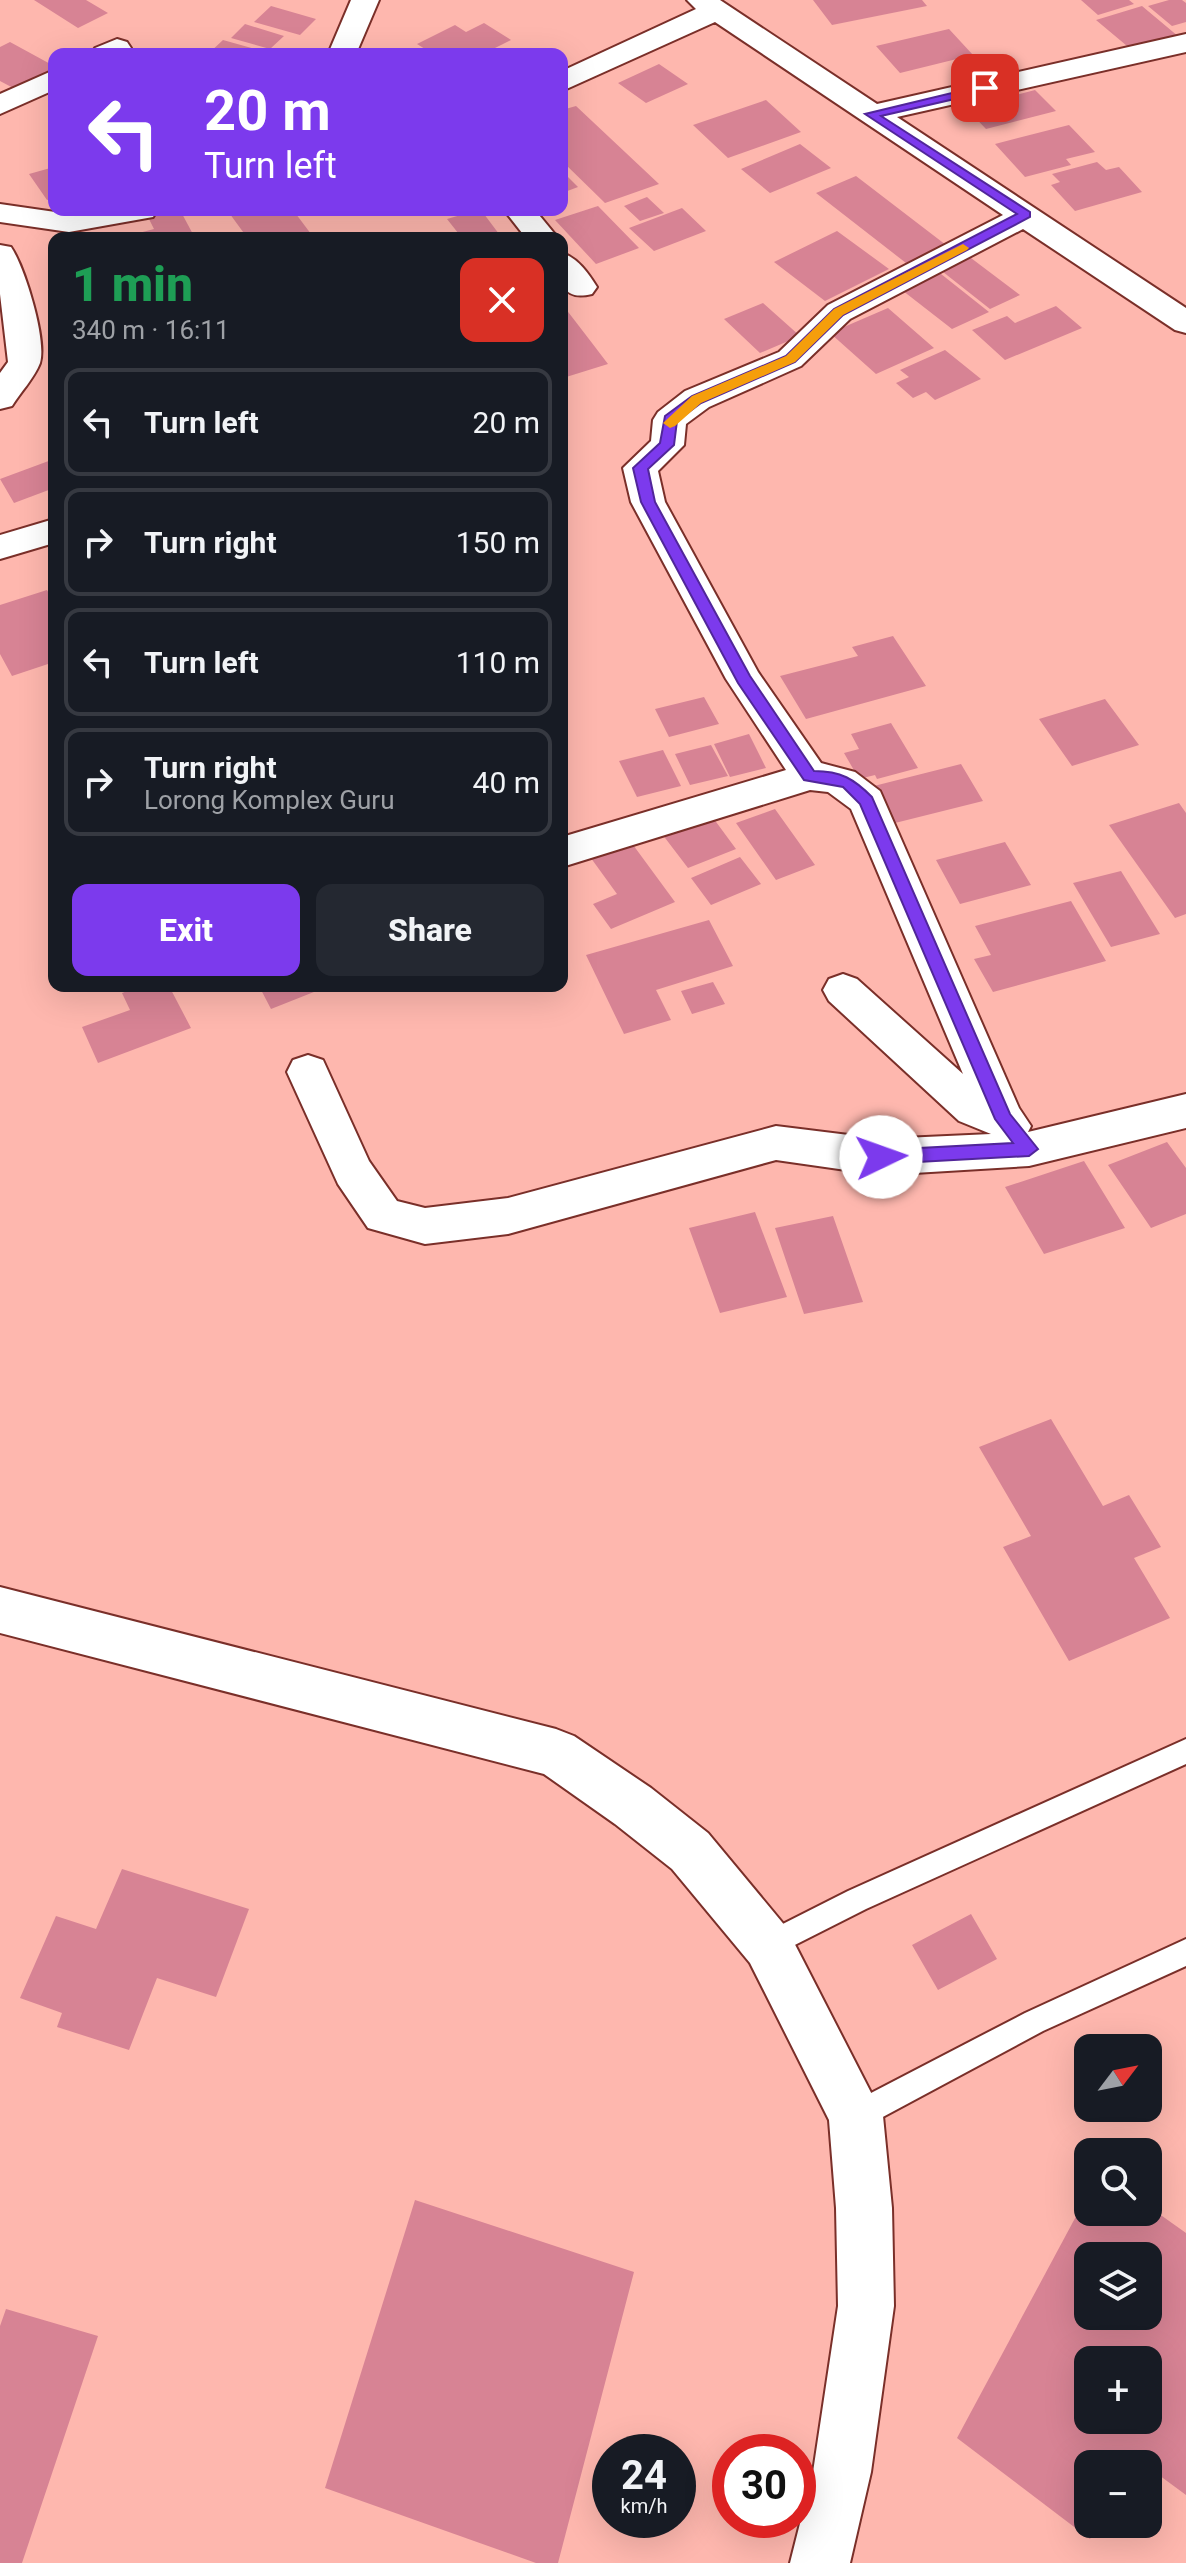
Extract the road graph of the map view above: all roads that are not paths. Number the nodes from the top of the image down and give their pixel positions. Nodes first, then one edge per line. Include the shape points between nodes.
1 (365, 0) edge
2 (709, 5) edge
3 (1186, 43) edge
4 (345, 48) edge
5 (568, 79) edge
6 (48, 82) edge
7 (0, 105) edge
8 (871, 114) junction
9 (0, 213) edge
10 (1026, 215) junction
11 (108, 216) edge
12 (524, 216) edge
13 (537, 232) edge
14 (0, 254) edge
15 (1186, 323) edge
16 (0, 398) edge
17 (48, 533) edge
18 (0, 547) edge
19 (810, 776) junction
20 (568, 850) edge
21 (843, 990) dead end
22 (308, 1072) dead end
23 (1186, 1111) edge
24 (1016, 1134) junction
25 (0, 1610) edge
26 (1186, 1751) edge
27 (768, 1945) junction
28 (1186, 1952) edge
29 (856, 2116) junction
30 (820, 2563) edge

1 - 4 street
2 - 5 street
2 - 8 street
3 - 8 street
6 - 7 street
8 - 10 street
9 - 11 street via 69,223
10 - 15 street
10 - 19 street via 839,312 790,359 697,399 670,420 667,445 640,468 648,502 744,679
12 - 13 street
14 - 16 street via 18,299 24,362
17 - 18 street
19 - 20 street
19 - 24 street via 849,783 867,801
21 - 24 street via 974,1109
22 - 24 street via 353,1171 383,1215 425,1226 508,1216 776,1143 881,1157
23 - 24 street
25 - 27 street via 556,1753 690,1851
26 - 27 lane
27 - 29 street
28 - 29 lane via 1034,2022
29 - 30 street via 866,2306 842,2472

